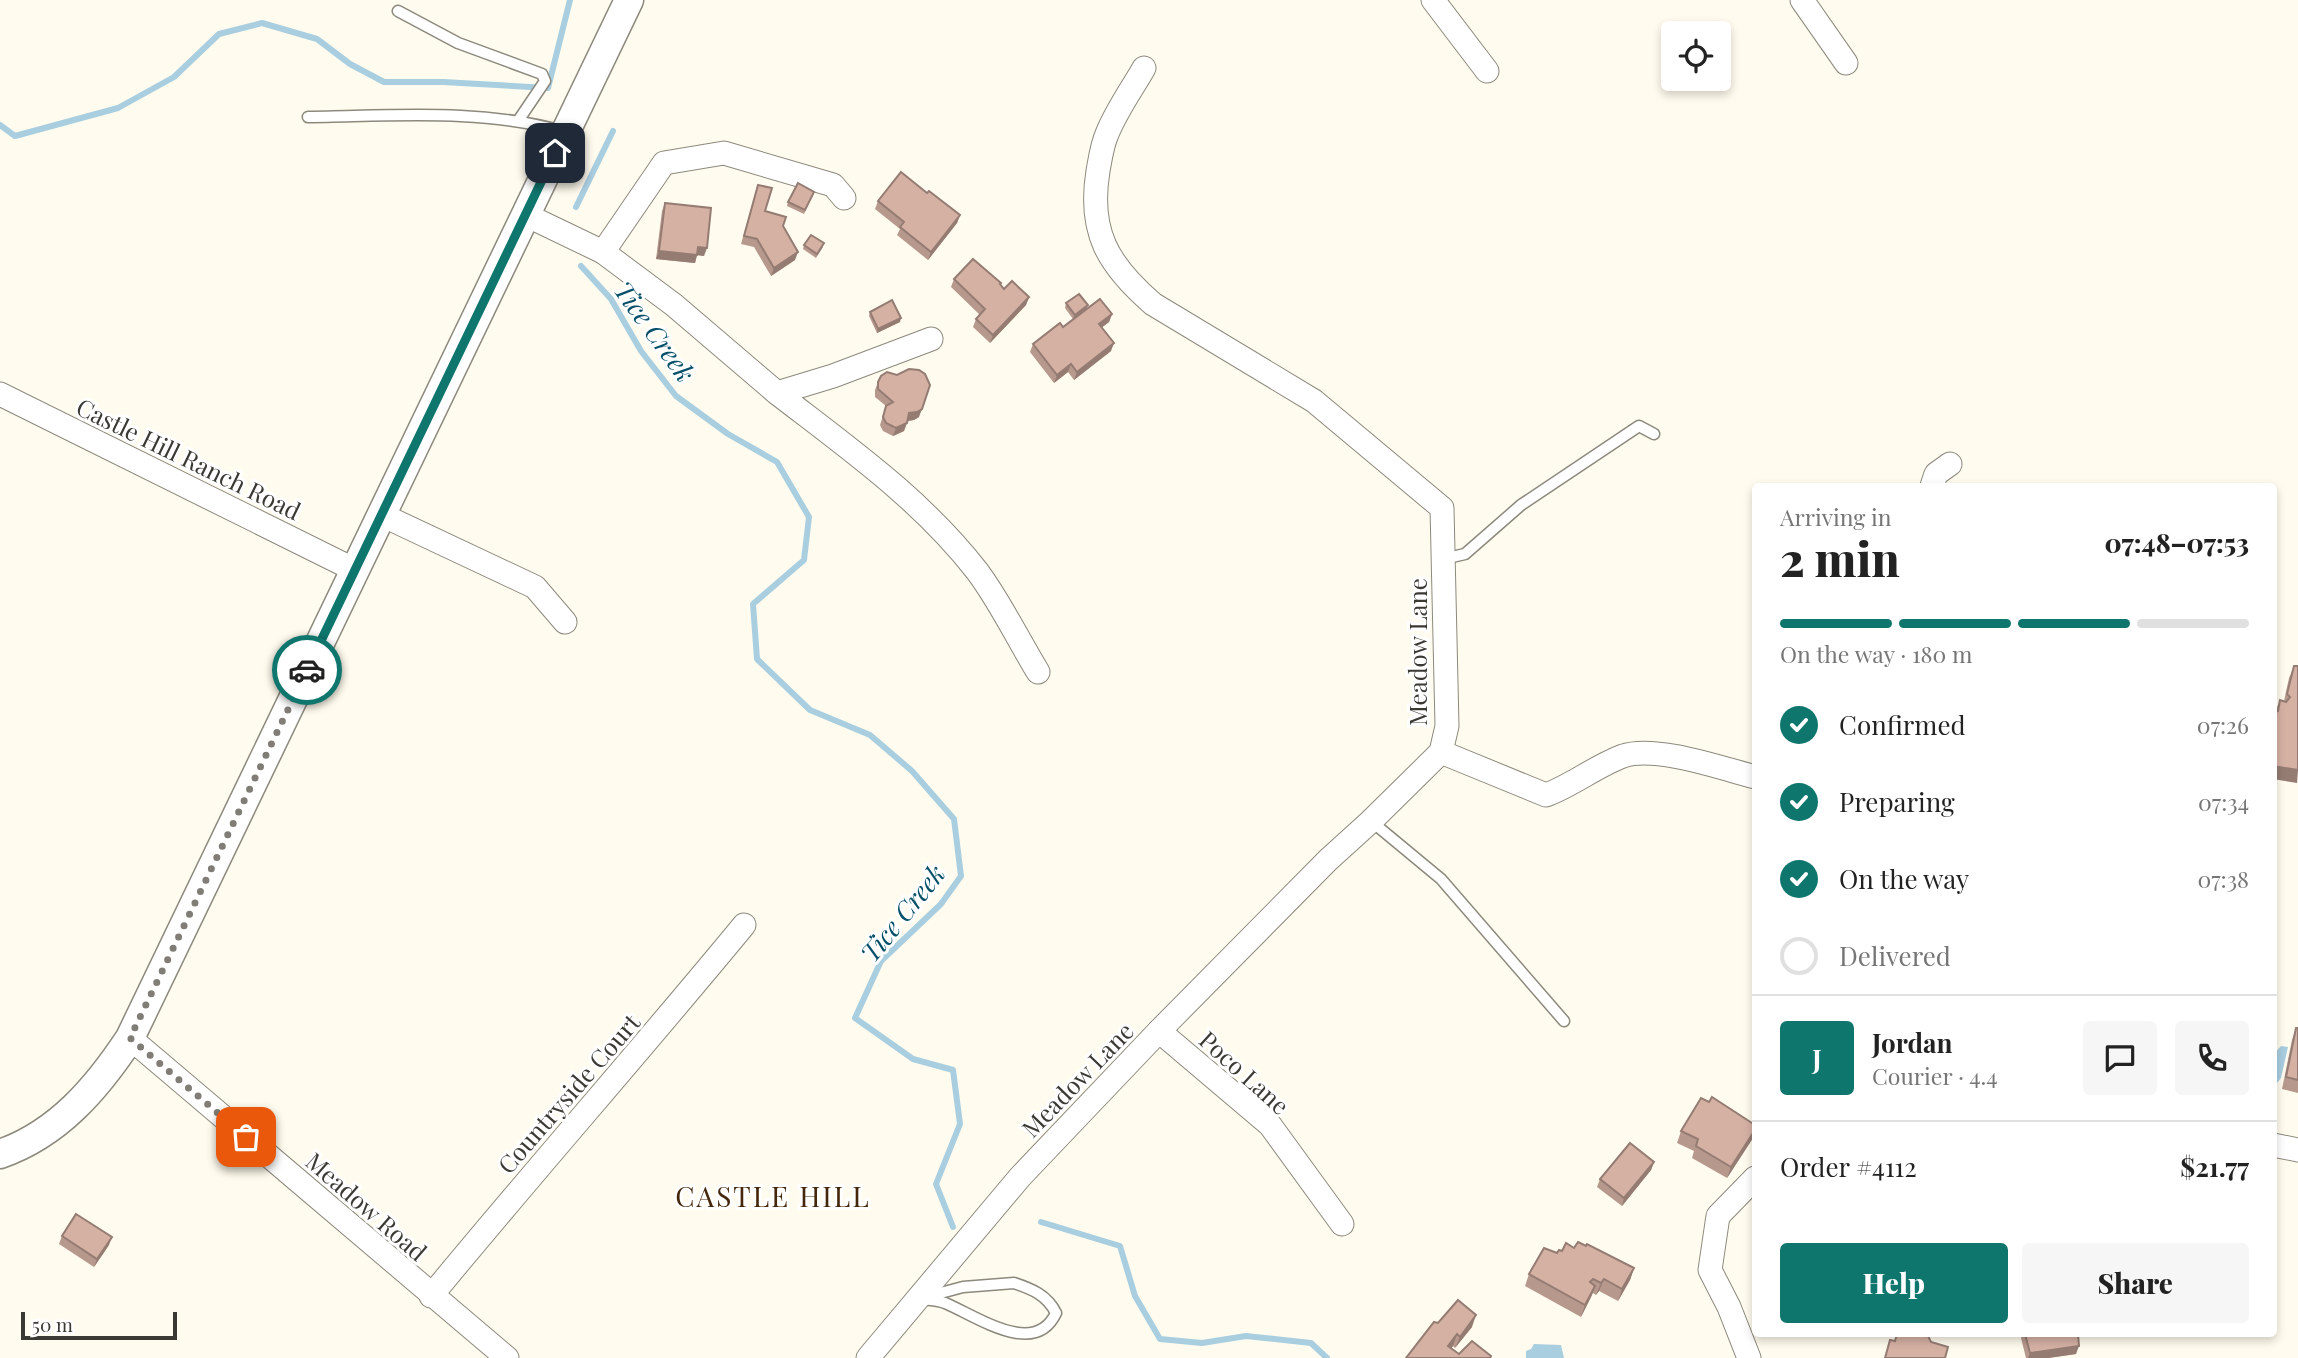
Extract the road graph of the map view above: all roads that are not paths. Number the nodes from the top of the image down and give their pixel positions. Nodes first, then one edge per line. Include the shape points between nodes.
1 (629, 0) edge
2 (1433, 0) edge
3 (1802, 0) edge
4 (398, 11) dead end
5 (1846, 63) dead end
6 (1144, 68) dead end
7 (1487, 71) dead end
8 (308, 117) dead end
9 (518, 121) junction
10 (565, 132) junction
11 (844, 198) dead end
12 (526, 215) junction
13 (603, 252) junction
14 (931, 339) dead end
15 (777, 393) junction
16 (0, 394) edge
17 (1654, 434) dead end
18 (1950, 464) dead end
19 (1934, 483) edge
20 (382, 515) junction
21 (1443, 559) junction
22 (355, 570) junction
23 (565, 622) dead end
24 (1038, 673) dead end
25 (1441, 752) junction
26 (1752, 775) edge
27 (1371, 821) junction
28 (744, 926) dead end
29 (1564, 1021) dead end
30 (1159, 1031) junction
31 (130, 1038) junction
32 (2277, 1146) edge
33 (2298, 1150) edge
34 (0, 1154) edge
35 (1752, 1181) edge
36 (1342, 1224) dead end
37 (431, 1296) junction
38 (918, 1299) junction
39 (507, 1358) edge
40 (868, 1358) edge
41 (1749, 1358) edge

1 - 10 street
2 - 7 street
3 - 5 street
4 - 9 lane via 458,43 542,74 545,81
6 - 21 street, Meadow Lane via 1106,135 1094,197 1098,232 1114,264 1153,304 1314,401 1442,508
8 - 9 lane
9 - 10 lane
10 - 12 street
11 - 13 street via 833,186 724,153 664,163
12 - 13 street
12 - 20 street
13 - 15 street via 674,305
14 - 15 street
15 - 24 street via 892,482 935,522 979,573
16 - 22 street, Castle Hill Ranch Road
17 - 21 lane via 1639,426 1521,505 1465,554
18 - 19 street via 1936,474
20 - 22 street
20 - 23 street via 535,587
21 - 25 street, Meadow Lane via 1447,726
22 - 31 street
25 - 26 street via 1546,795 1624,756 1657,753
25 - 27 street, Meadow Lane
27 - 29 lane via 1441,879
27 - 30 street, Meadow Lane
28 - 37 street, Countryside Court
30 - 36 street, Poco Lane via 1270,1125
30 - 38 street, Meadow Lane via 1020,1177
31 - 34 street via 72,1110 28,1142
31 - 37 street, Meadow Road
32 - 33 street
35 - 41 street via 1718,1216 1710,1270
37 - 39 street, Meadow Road
38 - 38 lane via 963,1287 1014,1283 1034,1289 1056,1313 1052,1325 1042,1332 1032,1338 1017,1338 943,1302
38 - 40 street, Meadow Lane

